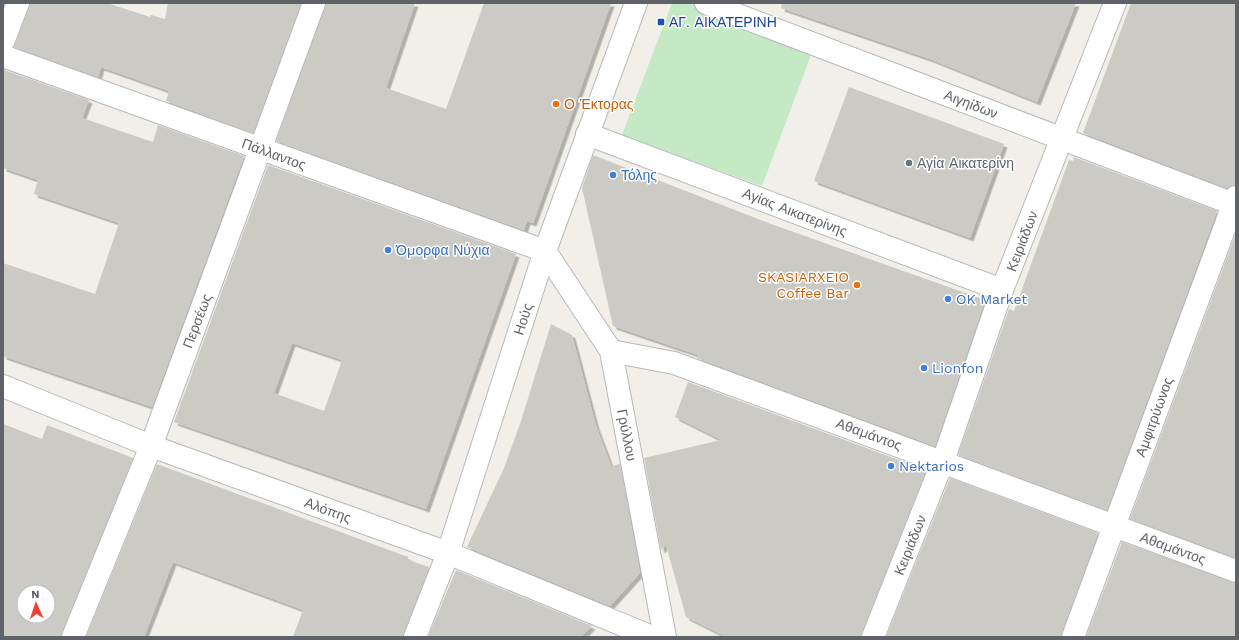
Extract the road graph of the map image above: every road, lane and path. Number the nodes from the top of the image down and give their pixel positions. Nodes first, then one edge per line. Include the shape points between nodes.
1 (18, 3) edge
2 (314, 3) edge
3 (636, 3) edge
4 (706, 3) edge
5 (1115, 3) edge
6 (3, 42) edge
7 (3, 56) edge
8 (587, 134) junction
9 (1062, 138) junction
10 (261, 150) junction
11 (1235, 202) edge
12 (545, 251) junction
13 (1002, 290) junction
14 (611, 351) junction
15 (3, 386) edge
16 (151, 446) junction
17 (943, 462) junction
18 (1114, 526) junction
19 (448, 552) junction
20 (1236, 571) edge
21 (73, 637) edge
22 (415, 637) edge
23 (652, 637) edge
24 (665, 637) edge
25 (873, 637) edge
26 (1073, 637) edge

1 - 6 street
2 - 10 street, Περσέως
3 - 8 street, Ηούς
4 - 9 street, Αιγηίδων
5 - 9 street, Κειριάδων
7 - 10 street, Πάλλαντος
8 - 12 street, Ηούς
8 - 13 street, Αγίας Αικατερίνης
9 - 11 street, Αιγηίδων
9 - 13 street, Κειριάδων
10 - 12 street, Πάλλαντος
10 - 16 street, Περσέως
11 - 18 street, Αμφιτρύωνος
12 - 14 street, Γρύλλου
12 - 19 street, Ηούς
13 - 17 street, Κειριάδων
14 - 17 street, Αθαμάντος via 674,363
14 - 24 street, Γρύλλου
15 - 16 street, Αλόπης
16 - 19 street, Αλόπης
16 - 21 street, Περσέως
17 - 18 street, Αθαμάντος
17 - 25 street, Κειριάδων
18 - 20 street, Αθαμάντος
18 - 26 street, Αμφιτρύωνος
19 - 22 street, Ηούς
19 - 23 street, Αλόπης

